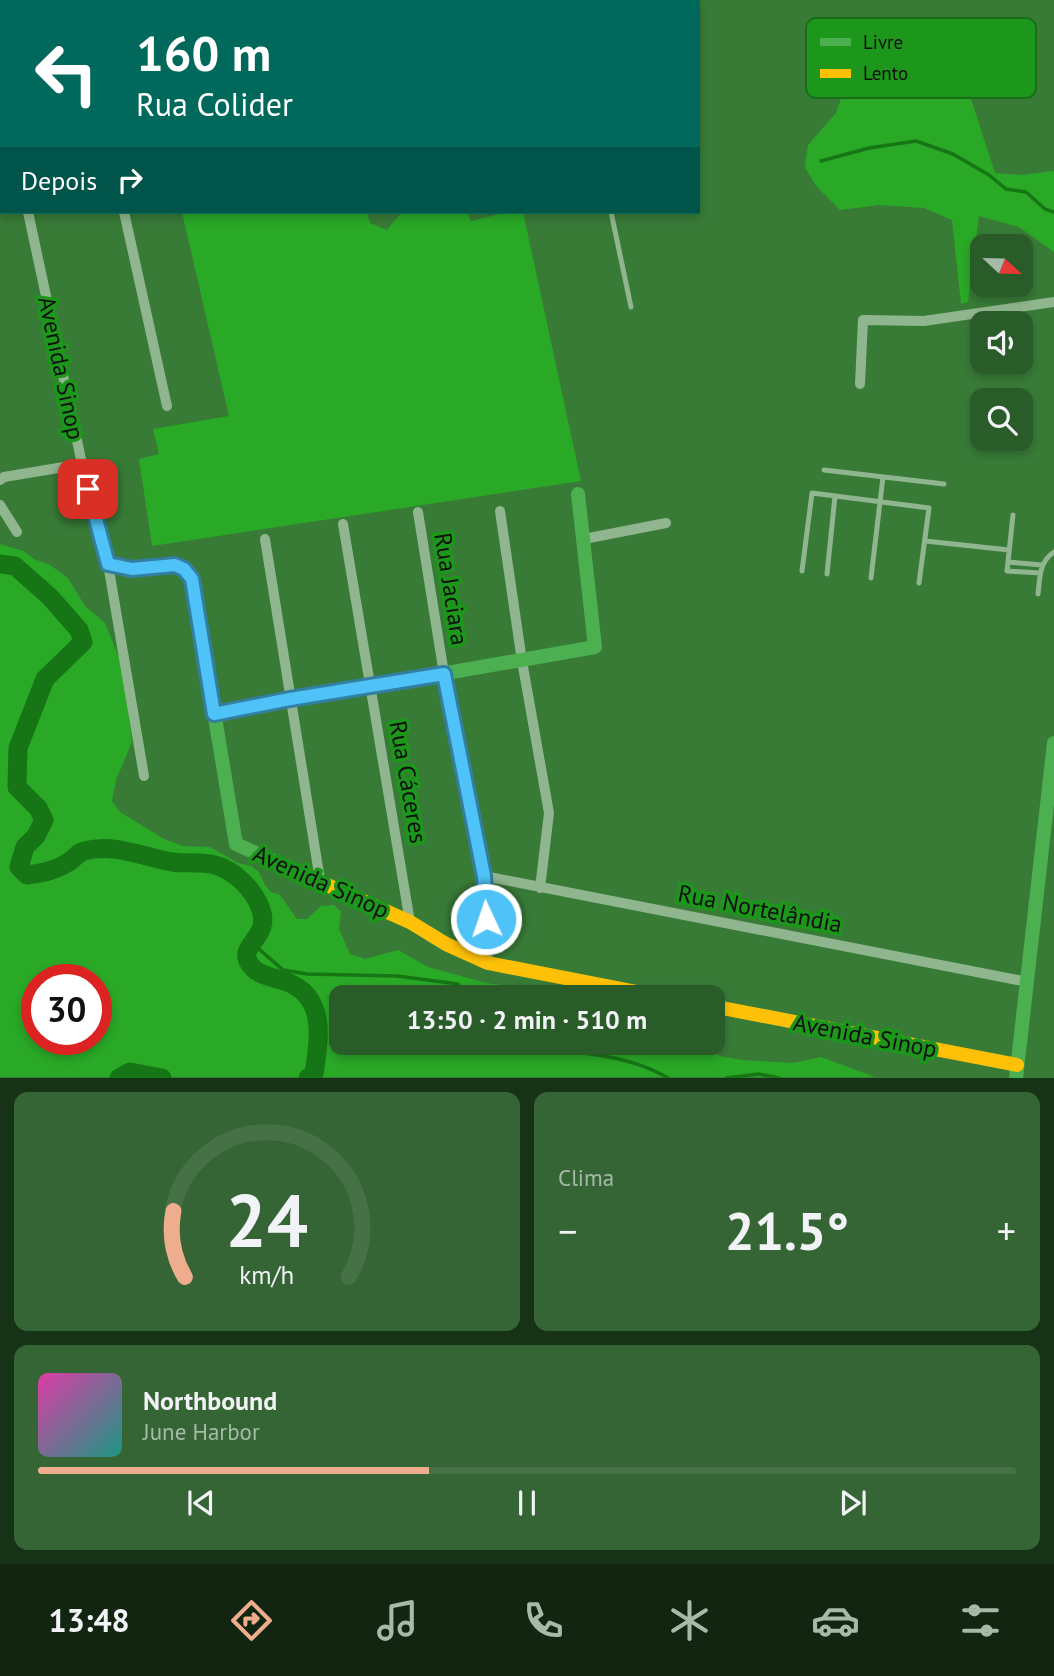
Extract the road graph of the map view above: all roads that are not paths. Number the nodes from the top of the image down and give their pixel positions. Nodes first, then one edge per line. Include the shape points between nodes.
1 (28, 214) edge
2 (124, 214) edge
3 (611, 214) edge
4 (1054, 302) edge
5 (631, 307) dead end
6 (860, 384) dead end
7 (167, 406) dead end
8 (82, 464) junction
9 (824, 470) dead end
10 (883, 477) junction
11 (0, 480) edge
12 (944, 484) dead end
13 (578, 494) dead end
14 (835, 496) junction
15 (880, 502) junction
16 (0, 505) edge
17 (500, 511) dead end
18 (418, 512) dead end
19 (1013, 515) dead end
20 (666, 523) dead end
21 (343, 524) dead end
22 (17, 532) dead end
23 (265, 539) dead end
24 (584, 539) junction
25 (925, 541) junction
26 (1009, 550) junction
27 (1054, 552) edge
28 (1008, 562) junction
29 (108, 564) junction
30 (1042, 565) junction
31 (802, 571) dead end
32 (1040, 573) junction
33 (827, 575) dead end
34 (872, 578) dead end
35 (919, 583) dead end
36 (1038, 594) dead end
37 (522, 661) junction
38 (444, 674) junction
39 (370, 685) junction
40 (290, 699) junction
41 (214, 714) junction
42 (1054, 743) edge
43 (144, 776) dead end
44 (1051, 809) edge
45 (484, 876) junction
46 (320, 880) junction
47 (540, 888) junction
48 (410, 922) junction
49 (488, 963) junction
50 (1028, 982) junction
51 (601, 985) edge
52 (725, 1009) edge
53 (1016, 1071) edge

1 - 8 street, Avenida Sinop
2 - 7 street
3 - 5 lane
4 - 6 street via 925,321 863,320
8 - 11 street
8 - 29 street, Avenida Sinop
9 - 10 lane
10 - 12 lane
10 - 15 lane
13 - 24 street
14 - 15 lane
14 - 31 lane via 812,493
14 - 33 lane
15 - 25 lane via 929,508
15 - 34 lane
16 - 22 street
17 - 37 street
18 - 38 street, Rua Jaciara
19 - 26 lane
20 - 24 street
21 - 39 street, Rua Cáceres
23 - 40 street
24 - 37 street via 595,647
25 - 26 lane
25 - 35 lane
26 - 28 lane
27 - 30 lane
28 - 30 lane
28 - 32 lane via 1007,570
29 - 41 street, Avenida Sinop via 132,569 175,565 188,572
29 - 43 street, Avenida Sinop
30 - 32 lane
32 - 36 lane
37 - 38 street
37 - 47 street via 549,813
38 - 39 street
38 - 45 street, Rua Jaciara
39 - 40 street
39 - 48 street, Rua Cáceres
40 - 41 street
40 - 46 street
41 - 46 street, Avenida Sinop via 236,844
42 - 44 street
44 - 50 street
45 - 47 street, Rua Nortelândia
45 - 49 street, Rua Jaciara
46 - 48 street, Avenida Sinop
47 - 50 street, Rua Nortelândia
48 - 49 street, Avenida Sinop
49 - 51 street, Avenida Sinop
50 - 53 street
52 - 53 street, Avenida Sinop

